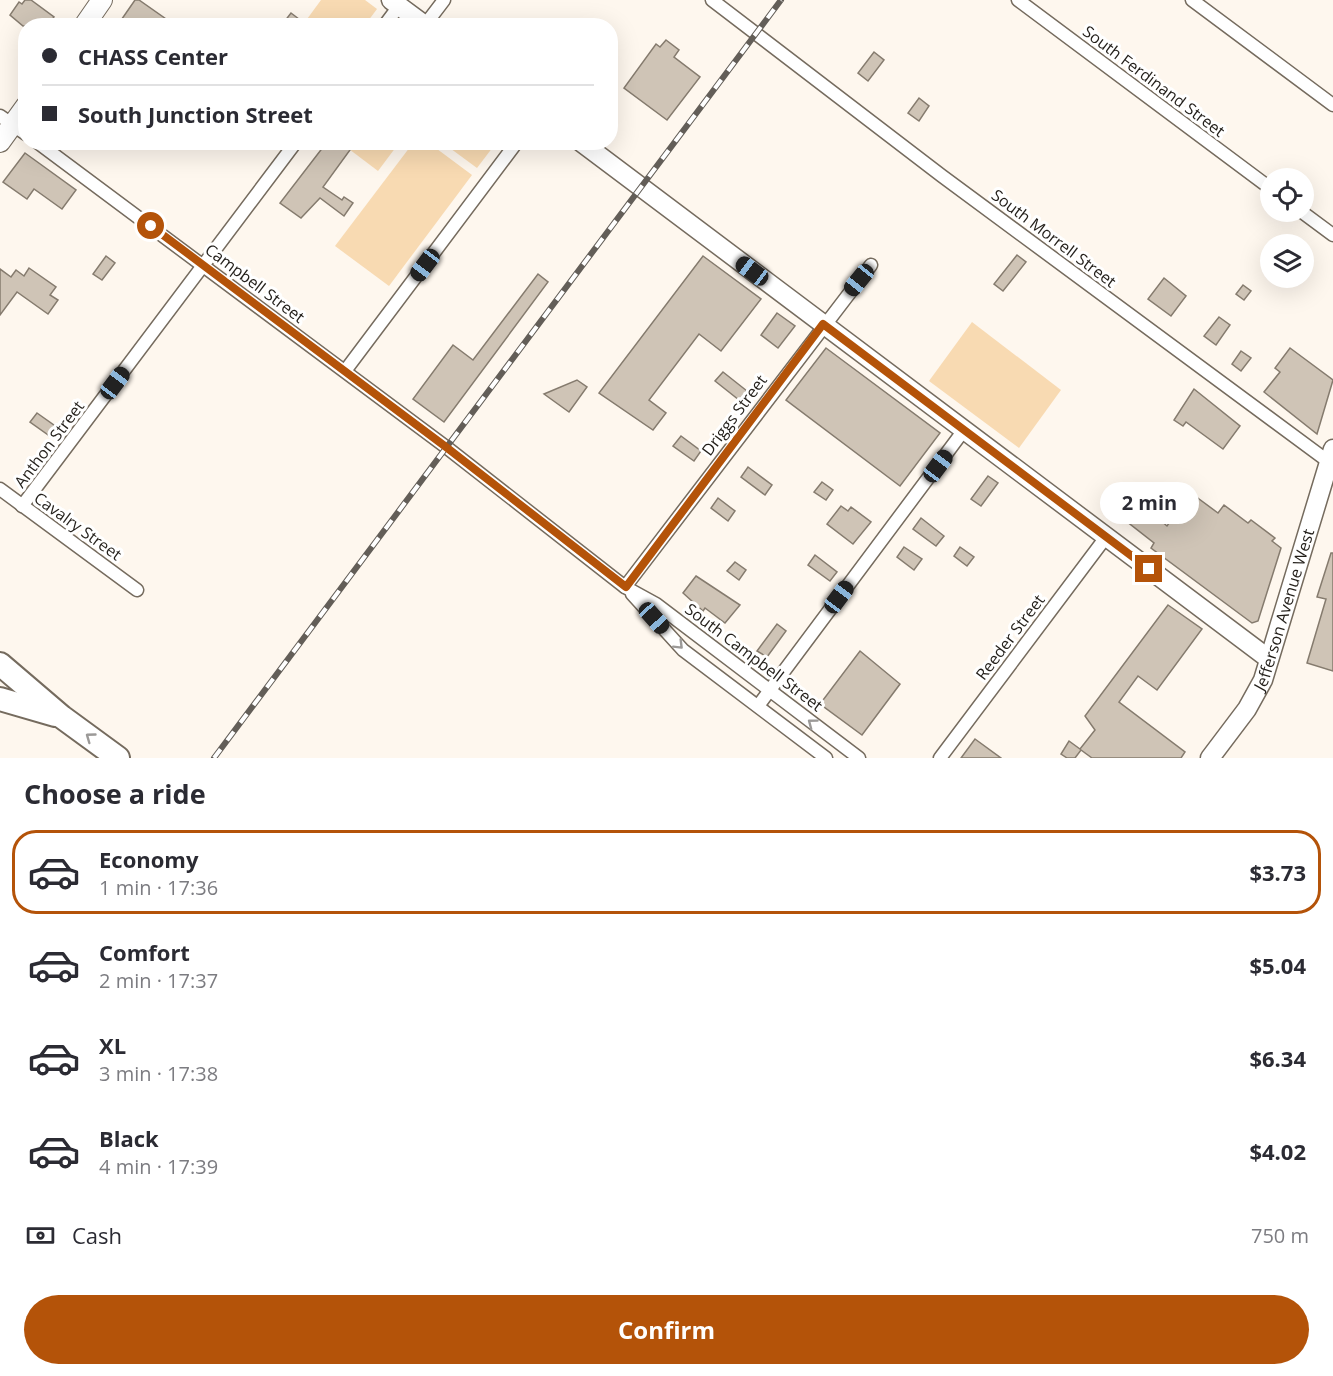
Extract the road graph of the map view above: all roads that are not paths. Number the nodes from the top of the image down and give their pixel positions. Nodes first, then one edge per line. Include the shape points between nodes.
1 (102, 0) edge
2 (444, 0) edge
3 (712, 0) edge
4 (1018, 0) edge
5 (1192, 0) edge
6 (395, 3) edge
7 (90, 18) edge
8 (388, 18) edge
9 (416, 18) edge
10 (431, 18) edge
11 (1333, 105) edge
12 (13, 125) edge
13 (0, 142) edge
14 (48, 150) edge
15 (290, 150) edge
16 (511, 150) edge
17 (592, 150) edge
18 (1260, 181) edge
19 (1314, 221) edge
20 (1333, 235) edge
21 (204, 265) junction
22 (871, 265) dead end
23 (823, 324) junction
24 (345, 371) junction
25 (964, 430) junction
26 (452, 452) joint
27 (1331, 455) edge
28 (0, 489) edge
29 (22, 506) junction
30 (1106, 537) junction
31 (626, 587) junction
32 (137, 590) dead end
33 (1269, 659) junction
34 (0, 664) edge
35 (770, 691) junction
36 (0, 699) edge
37 (758, 706) junction
38 (62, 717) junction
39 (118, 758) edge
40 (826, 758) edge
41 (859, 758) edge
42 (940, 758) edge
43 (1210, 758) edge

1 - 7 main road
2 - 10 street
3 - 27 street, South Morrell Street via 961,190
4 - 18 street, South Ferdinand Street
5 - 11 street
6 - 8 street
6 - 9 street
12 - 13 main road
14 - 21 street, Campbell Street
15 - 21 street, Anthon Street
16 - 24 street
17 - 23 street
19 - 20 street
21 - 24 street, Campbell Street
21 - 29 street, Anthon Street
22 - 23 street, Driggs Street
23 - 25 street
23 - 31 street, Driggs Street
24 - 26 street, Campbell Street
25 - 30 street
25 - 35 street
26 - 31 street, South Campbell Street
27 - 33 street, Jefferson Avenue West
28 - 29 street, Cavalry Street
29 - 32 street, Cavalry Street
30 - 33 street
30 - 42 street, Reeder Street
31 - 35 street, South Campbell Street via 656,604
31 -> 37 street, South Campbell Street via 683,650
33 - 43 street, Jefferson Avenue West via 1256,695
34 - 38 highway
35 - 37 street
41 -> 35 street, South Campbell Street
36 - 38 highway
37 - 40 street, South Campbell Street
39 -> 38 highway

